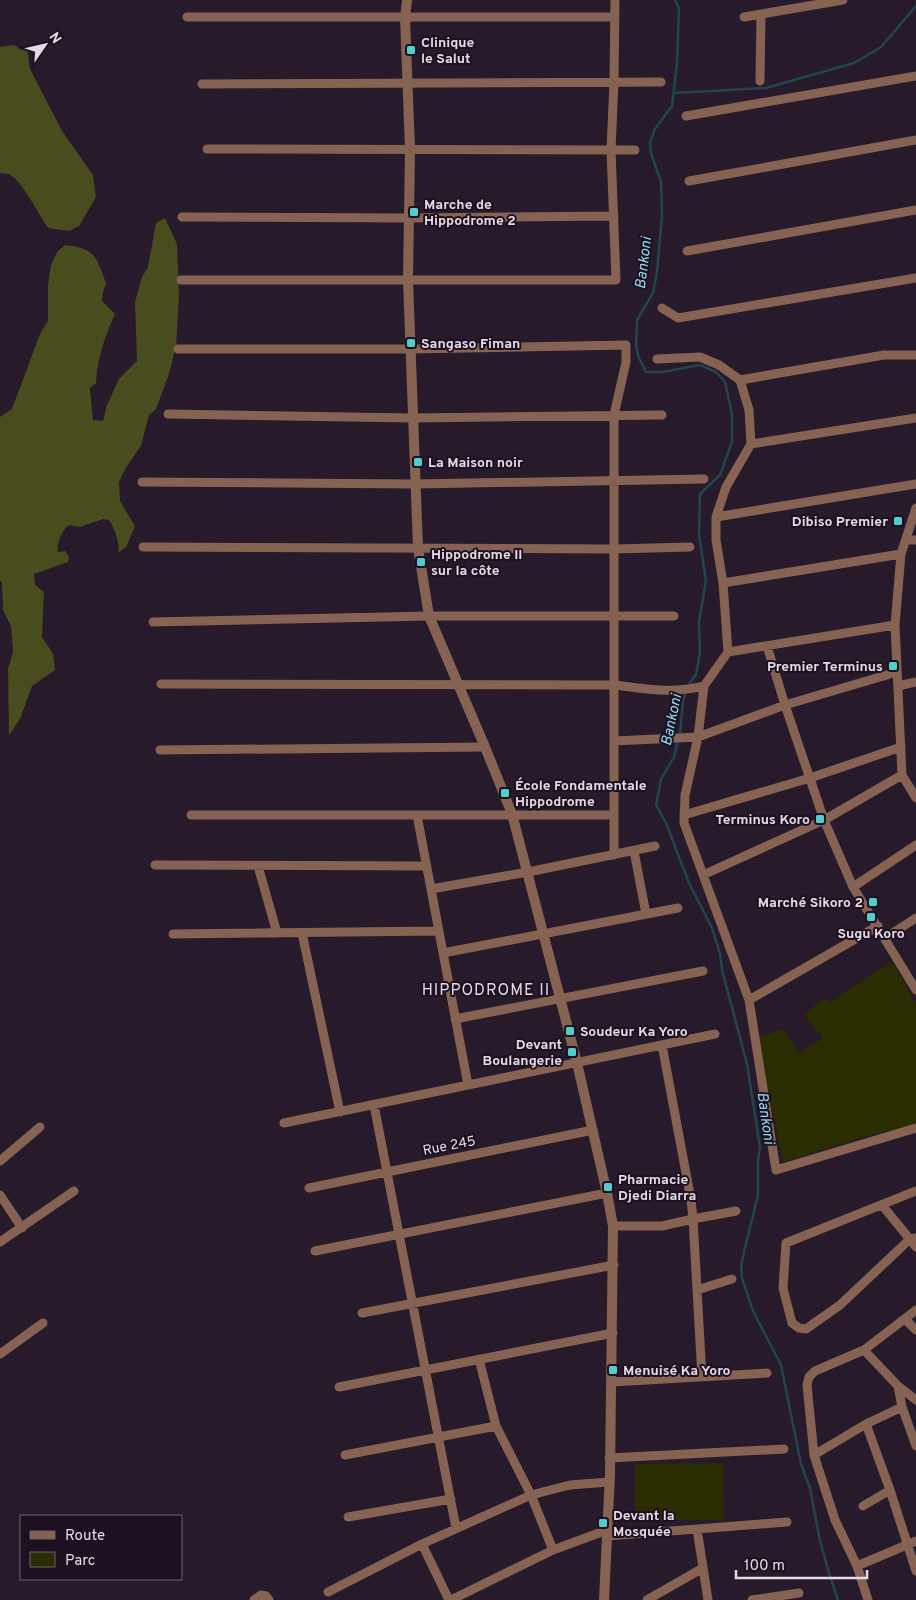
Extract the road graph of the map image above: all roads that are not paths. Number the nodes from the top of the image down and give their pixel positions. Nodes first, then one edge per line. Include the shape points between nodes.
1 (407, 0) edge
2 (615, 0) edge
3 (843, 0) edge
4 (761, 14) junction
5 (187, 17) dead end
6 (615, 17) junction
7 (405, 18) junction
8 (744, 18) dead end
9 (916, 76) edge
10 (614, 82) junction
11 (662, 82) dead end
12 (760, 82) dead end
13 (408, 83) junction
14 (202, 84) dead end
15 (686, 116) dead end
16 (916, 140) edge
17 (207, 149) dead end
18 (410, 149) junction
19 (611, 150) junction
20 (635, 150) dead end
21 (690, 181) dead end
22 (916, 210) edge
23 (614, 216) junction
24 (182, 217) dead end
25 (409, 218) junction
26 (687, 251) dead end
27 (916, 278) edge
28 (181, 280) dead end
29 (408, 280) junction
30 (662, 308) dead end
31 (178, 349) dead end
32 (411, 349) junction
33 (916, 355) edge
34 (657, 360) dead end
35 (740, 380) junction
36 (168, 414) dead end
37 (662, 415) dead end
38 (614, 416) junction
39 (413, 418) junction
40 (916, 418) edge
41 (751, 444) junction
42 (704, 479) dead end
43 (615, 480) junction
44 (142, 482) dead end
45 (415, 484) junction
46 (916, 484) edge
47 (916, 508) edge
48 (716, 517) junction
49 (906, 540) junction
50 (916, 540) edge
51 (143, 547) dead end
52 (690, 547) dead end
53 (418, 548) junction
54 (615, 549) junction
55 (901, 554) junction
56 (723, 583) junction
57 (429, 616) junction
58 (615, 616) junction
59 (674, 616) dead end
60 (153, 622) dead end
61 (894, 625) junction
62 (767, 646) junction
63 (728, 652) junction
64 (897, 672) junction
65 (916, 682) edge
66 (161, 684) dead end
67 (458, 684) junction
68 (615, 684) junction
69 (704, 686) junction
70 (898, 686) junction
71 (784, 704) junction
72 (698, 737) junction
73 (614, 741) junction
74 (485, 747) junction
75 (901, 747) junction
76 (160, 750) dead end
77 (902, 775) junction
78 (810, 778) junction
79 (916, 798) edge
80 (512, 814) junction
81 (191, 815) dead end
82 (417, 815) junction
83 (614, 815) junction
84 (684, 815) junction
85 (824, 820) junction
86 (916, 845) edge
87 (655, 846) dead end
88 (634, 851) junction
89 (614, 854) junction
90 (155, 865) dead end
91 (258, 866) junction
92 (426, 866) junction
93 (528, 872) junction
94 (703, 875) junction
95 (853, 887) junction
96 (430, 888) junction
97 (678, 908) dead end
98 (646, 914) junction
99 (916, 918) edge
100 (878, 926) junction
101 (439, 931) junction
102 (277, 933) junction
103 (302, 933) junction
104 (544, 933) junction
105 (173, 934) dead end
106 (885, 938) junction
107 (443, 953) junction
108 (703, 971) dead end
109 (916, 989) edge
110 (561, 998) junction
111 (749, 1000) junction
112 (455, 1018) junction
113 (716, 1034) dead end
114 (662, 1045) junction
115 (577, 1063) junction
116 (468, 1085) junction
117 (374, 1105) junction
118 (340, 1112) junction
119 (284, 1123) dead end
120 (40, 1126) dead end
121 (916, 1128) edge
122 (593, 1130) junction
123 (0, 1161) edge
124 (387, 1172) junction
125 (310, 1188) dead end
126 (74, 1191) dead end
127 (916, 1191) edge
128 (607, 1193) junction
129 (0, 1197) edge
130 (882, 1205) junction
131 (736, 1210) dead end
132 (693, 1219) junction
133 (613, 1226) junction
134 (22, 1228) junction
135 (399, 1234) junction
136 (914, 1241) edge
137 (0, 1242) edge
138 (314, 1251) dead end
139 (614, 1265) junction
140 (732, 1279) dead end
141 (697, 1290) junction
142 (413, 1305) junction
143 (916, 1310) edge
144 (362, 1314) dead end
145 (905, 1319) junction
146 (43, 1324) dead end
147 (916, 1330) edge
148 (613, 1334) junction
149 (864, 1350) junction
150 (0, 1354) edge
151 (479, 1360) junction
152 (426, 1370) junction
153 (767, 1373) dead end
154 (702, 1377) junction
155 (612, 1382) junction
156 (898, 1386) junction
157 (339, 1387) dead end
158 (916, 1400) edge
159 (902, 1406) junction
160 (866, 1424) junction
161 (496, 1426) junction
162 (439, 1437) junction
163 (916, 1446) edge
164 (784, 1448) dead end
165 (345, 1455) dead end
166 (814, 1455) junction
167 (609, 1458) junction
168 (609, 1482) junction
169 (890, 1490) junction
170 (531, 1495) junction
171 (451, 1498) junction
172 (863, 1506) dead end
173 (348, 1518) dead end
174 (787, 1522) dead end
175 (456, 1528) junction
176 (697, 1529) junction
177 (607, 1533) junction
178 (912, 1542) edge
179 (422, 1544) junction
180 (552, 1550) junction
181 (857, 1566) junction
182 (703, 1568) junction
183 (916, 1571) edge
184 (328, 1592) dead end
185 (799, 1593) dead end
186 (602, 1599) edge
187 (651, 1599) edge
188 (254, 1600) edge
189 (268, 1600) edge
190 (450, 1600) edge
191 (708, 1600) edge
192 (752, 1600) edge
193 (868, 1600) edge

1 - 7 street
2 - 6 street
3 - 4 street
4 - 8 street
4 - 12 street
5 - 7 street
6 - 7 street
6 - 10 street
7 - 13 street
9 - 15 street
10 - 11 street
10 - 13 street
10 - 19 street
13 - 14 street
13 - 18 street
16 - 21 street
17 - 18 street
18 - 19 street
18 - 25 street
19 - 20 street
19 - 23 street
22 - 26 street
23 - 25 street
23 - 29 street via 616,280
24 - 25 street
25 - 29 street
27 - 30 street via 678,318
28 - 29 street
29 - 32 street
31 - 32 street
32 - 38 street via 626,344 626,362
32 - 39 street
33 - 35 street via 884,355
34 - 35 street via 700,357 719,365
35 - 41 street via 749,410
36 - 39 street
37 - 38 street
38 - 39 street
38 - 43 street
39 - 45 street
40 - 41 street
41 - 48 street via 726,487
42 - 43 street
43 - 45 street
43 - 54 street
44 - 45 street
45 - 53 street
46 - 48 street
47 - 49 street
48 - 56 street
49 - 50 street
49 - 55 street
51 - 53 street
52 - 54 street
53 - 54 street
53 - 57 street
54 - 58 street
55 - 56 street
55 - 61 street
56 - 63 street
57 - 58 street
57 - 60 street
57 - 67 street
58 - 59 street
58 - 68 street
61 - 62 street
61 - 64 street
62 - 63 street
62 - 71 street
63 - 69 street
64 - 70 street
64 - 71 street
65 - 70 street
66 - 67 street
67 - 68 street
67 - 74 street
68 - 69 street via 670,691
68 - 73 street
69 - 72 street
70 - 75 street
71 - 72 street
71 - 78 street
72 - 73 street
72 - 84 street
73 - 83 street
74 - 76 street
74 - 80 street
75 - 77 street
75 - 78 street
77 - 79 street
77 - 85 street
78 - 84 street
78 - 85 street
80 - 82 street
80 - 83 street
80 - 93 street
81 - 82 street
82 - 92 street
83 - 89 street
84 - 94 street
85 - 94 street
85 - 95 street
86 - 95 street
87 - 88 street
88 - 89 street
88 - 98 street
89 - 93 street
90 - 91 street
91 - 92 street
91 - 102 street
92 - 96 street
93 - 96 street
93 - 104 street
94 - 111 street
95 - 100 street
96 - 101 street
97 - 98 street
98 - 104 street
99 - 106 street
100 - 106 street
100 - 111 street
101 - 103 street
101 - 107 street
102 - 103 street
102 - 105 street
103 - 118 street
104 - 107 street
104 - 110 street
106 - 109 street
107 - 112 street
108 - 110 street
110 - 112 street
110 - 115 street
111 - 121 street via 776,1170
112 - 116 street
113 - 114 street
114 - 115 street
114 - 132 street
115 - 116 street
115 - 122 street
116 - 117 street
117 - 118 street
117 - 124 street
118 - 119 street
120 - 123 street
122 - 124 street, Rue 245
122 - 128 street
124 - 125 street, Rue 245
124 - 135 street
126 - 134 street
127 - 130 street
128 - 133 street
128 - 135 street
129 - 134 street
130 - 136 street
130 - 136 street via 786,1243 783,1288 792,1323 806,1329 840,1305
131 - 132 street
132 - 133 street via 662,1226
132 - 141 street
133 - 139 street
134 - 137 street
135 - 138 street
135 - 142 street
139 - 142 street
139 - 148 street
140 - 141 street
141 - 154 street
142 - 144 street
142 - 152 street
143 - 145 street
145 - 147 street
145 - 149 street
146 - 150 street
148 - 151 street
148 - 155 street
149 - 156 street
149 - 166 street via 810,1377 807,1385
151 - 152 street
151 - 161 street
152 - 157 street
152 - 162 street
153 - 154 street
154 - 155 street
155 - 167 street
156 - 158 street
156 - 159 street
159 - 160 street
159 - 163 street
160 - 166 street
160 - 169 street
161 - 162 street
161 - 170 street
162 - 165 street
162 - 171 street
164 - 167 street
166 - 181 street via 835,1520
167 - 168 street
168 - 170 street via 570,1485
168 - 177 street
169 - 172 street
169 - 178 street
170 - 175 street
170 - 180 street
171 - 173 street
171 - 175 street
174 - 176 street
175 - 179 street
176 - 177 street
176 - 182 street
177 - 180 street
177 - 186 street
178 - 181 street
178 - 183 street
179 - 184 street
179 - 190 street
180 - 190 street
181 - 193 street
182 - 187 street
182 - 191 street
185 - 192 street
188 - 189 street via 260,1595

